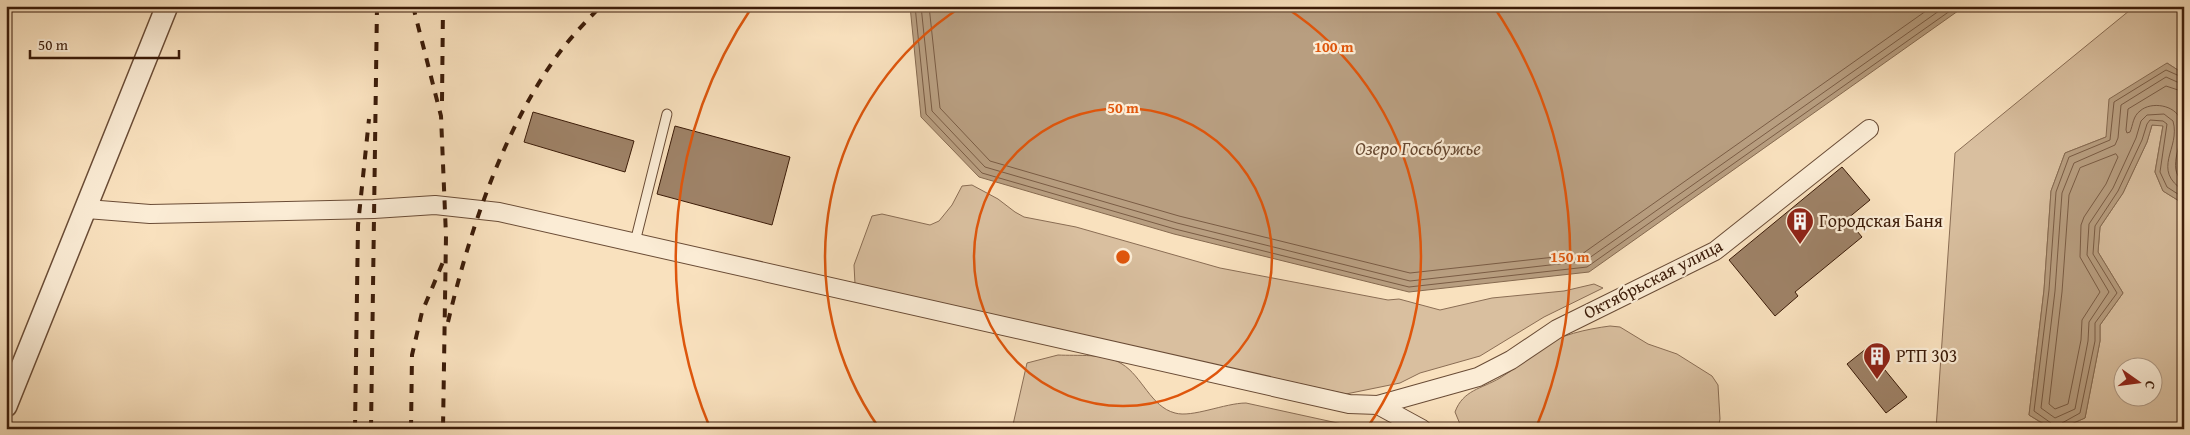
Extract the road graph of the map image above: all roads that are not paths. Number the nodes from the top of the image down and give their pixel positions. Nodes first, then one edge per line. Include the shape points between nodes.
1 (167, 6) edge
2 (668, 114) dead end
3 (1869, 129) dead end
4 (87, 210) junction
5 (635, 242) junction
6 (1378, 405) junction
7 (6, 406) edge
8 (1422, 429) edge

1 - 4 street
2 - 5 lane
3 - 6 street, Октябрьская улица via 1715,250 1557,329 1511,360 1478,377
4 - 5 street via 150,214 436,205 499,212
4 - 7 street
5 - 6 street via 1349,404
6 - 8 street

